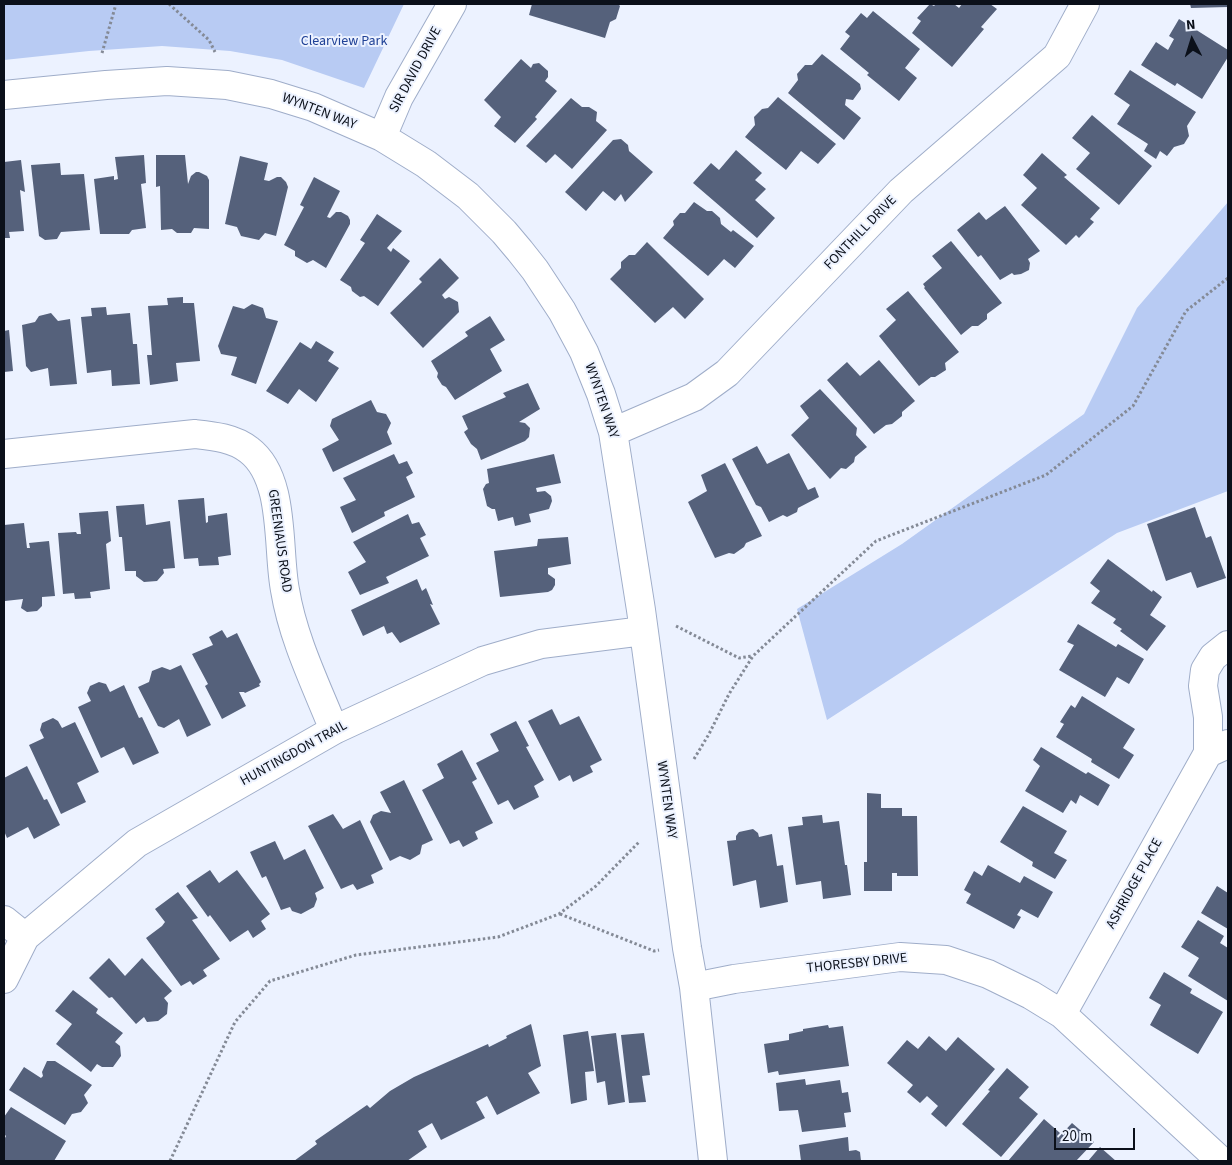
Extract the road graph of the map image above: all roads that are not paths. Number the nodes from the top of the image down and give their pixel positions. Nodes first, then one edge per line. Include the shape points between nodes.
1 (452, 4) edge
2 (1086, 4) edge
3 (4, 95) edge
4 (382, 137) junction
5 (613, 432) junction
6 (4, 454) edge
7 (643, 631) junction
8 (1228, 645) edge
9 (334, 730) junction
10 (1218, 748) edge
11 (4, 920) edge
12 (25, 937) junction
13 (4, 979) edge
14 (694, 987) junction
15 (1062, 1014) junction
16 (713, 1161) edge
17 (1221, 1161) edge

1 - 4 street, SIR DAVID DRIVE via 400,97
2 - 5 street, FONTHILL DRIVE via 1057,56 901,191 727,373 694,397
3 - 4 street, WYNTEN WAY via 167,81 227,85 313,107
4 - 5 street, WYNTEN WAY via 426,164 468,196 504,232 535,270 584,352
5 - 7 street, WYNTEN WAY
6 - 9 street, GREENIAUS ROAD via 195,434 217,436 250,450 270,480 293,625
7 - 9 street, HUNTINGDON TRAIL via 541,644 483,661
7 - 14 street, WYNTEN WAY
8 - 10 street, ASHRIDGE PLACE via 1213,657 1205,670 1203,686
9 - 12 street, HUNTINGDON TRAIL via 137,843
10 - 15 street, ASHRIDGE PLACE
11 - 12 street
12 - 13 street, HUNTINGDON TRAIL
14 - 15 street, THORESBY DRIVE via 900,957 946,960 988,974
14 - 16 street, WYNTEN WAY
15 - 17 street, THORESBY DRIVE

